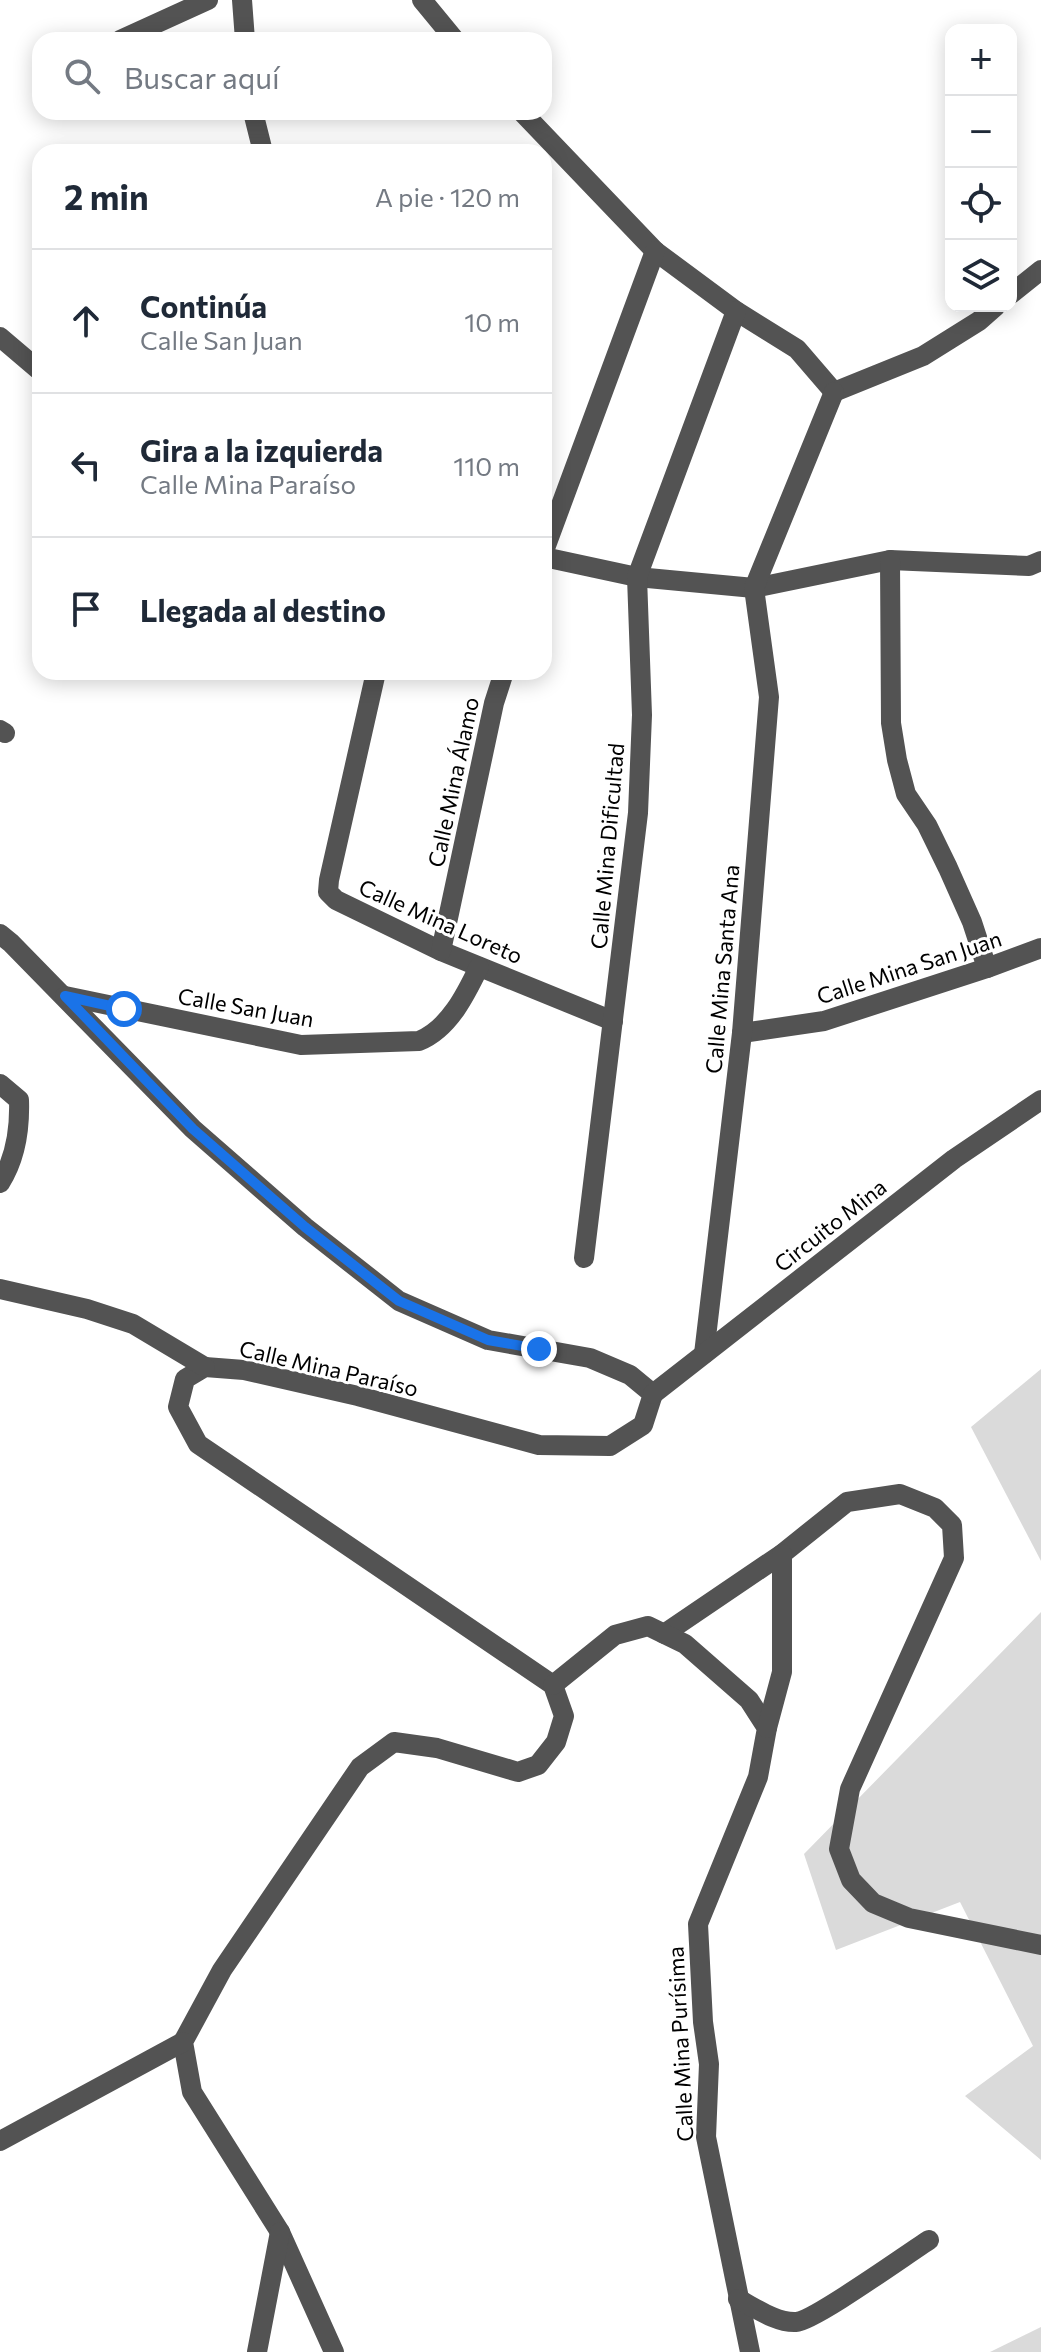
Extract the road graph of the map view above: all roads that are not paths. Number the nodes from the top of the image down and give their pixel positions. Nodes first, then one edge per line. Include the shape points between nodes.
1 (208, 0) edge
2 (242, 0) edge
3 (422, 0) edge
4 (138, 32) edge
5 (244, 32) edge
6 (448, 32) edge
7 (255, 120) edge
8 (530, 120) edge
9 (261, 144) edge
10 (655, 251) junction
11 (1041, 270) edge
12 (1017, 289) edge
13 (736, 311) junction
14 (989, 312) edge
15 (0, 337) edge
16 (32, 364) edge
17 (834, 392) junction
18 (552, 532) edge
19 (552, 556) edge
20 (890, 560) junction
21 (1041, 561) edge
22 (637, 577) junction
23 (754, 588) junction
24 (374, 680) edge
25 (501, 680) edge
26 (0, 934) edge
27 (1041, 948) edge
28 (441, 951) junction
29 (479, 967) junction
30 (987, 968) junction
31 (65, 996) junction
32 (613, 1021) junction
33 (742, 1033) junction
34 (0, 1084) edge
35 (1041, 1100) edge
36 (0, 1183) edge
37 (584, 1258) dead end
38 (0, 1289) edge
39 (704, 1354) junction
40 (205, 1367) junction
41 (653, 1394) junction
42 (782, 1554) junction
43 (664, 1634) junction
44 (553, 1685) junction
45 (767, 1728) junction
46 (1041, 1945) edge
47 (183, 2042) junction
48 (0, 2141) edge
49 (280, 2232) junction
50 (929, 2240) dead end
51 (738, 2299) junction
52 (257, 2352) edge
53 (334, 2352) edge
54 (750, 2352) edge

1 - 4 street
2 - 5 street
3 - 6 street
7 - 9 street
8 - 10 street
10 - 13 street
10 - 18 street
11 - 12 street
13 - 17 street via 797,349
13 - 22 street, Calle Mina Dificultad
14 - 17 street via 923,356
15 - 16 street
17 - 23 street
19 - 22 street
20 - 21 street via 1029,566
20 - 23 street
20 - 30 street via 891,723 897,760 906,794 948,868
22 - 23 street
22 - 32 street, Calle Mina Dificultad via 642,715 638,813
23 - 33 street, Calle Mina Santa Ana via 769,697
24 - 28 street, Calle Mina Loreto via 328,892
25 - 28 street, Calle Mina Álamo
26 - 31 street
27 - 30 street, Calle Mina San Juan
28 - 29 street, Calle Mina Loreto
29 - 31 street, Calle San Juan via 462,1000 431,1036 419,1041 301,1045
29 - 32 street, Calle Mina Loreto
30 - 33 street, Calle Mina San Juan via 824,1021
31 - 41 street via 193,1129 399,1301 488,1340 590,1358 630,1375
32 - 37 street, Calle Mina Dificultad
33 - 39 street, Calle Mina Santa Ana
34 - 36 street via 19,1100 20,1124 10,1168
35 - 39 street, Circuito Mina via 954,1159
38 - 40 street via 133,1324
39 - 41 street, Circuito Mina
40 - 41 street, Calle Mina Paraíso via 244,1370 344,1393 539,1445 610,1446 643,1425
40 - 44 street, Calle Mina Paraíso via 185,1379 178,1407 198,1444
42 - 43 street
42 - 45 street, Calle Mina Purísima via 782,1672
42 - 46 street via 847,1502 900,1494 935,1508 952,1525 954,1558 850,1789 839,1849 851,1880 873,1903 909,1918
43 - 44 street via 648,1626 615,1635
43 - 45 street via 685,1644 749,1700
44 - 47 street via 564,1716 556,1742 538,1765 518,1772 437,1748 394,1742 360,1767 222,1970
45 - 51 street, Calle Mina Purísima via 758,1777 698,1924 709,2064 706,2137
47 - 48 street
47 - 49 street via 192,2092
49 - 52 street
49 - 53 street
50 - 51 street via 797,2322
51 - 54 street, Calle Mina Purísima

